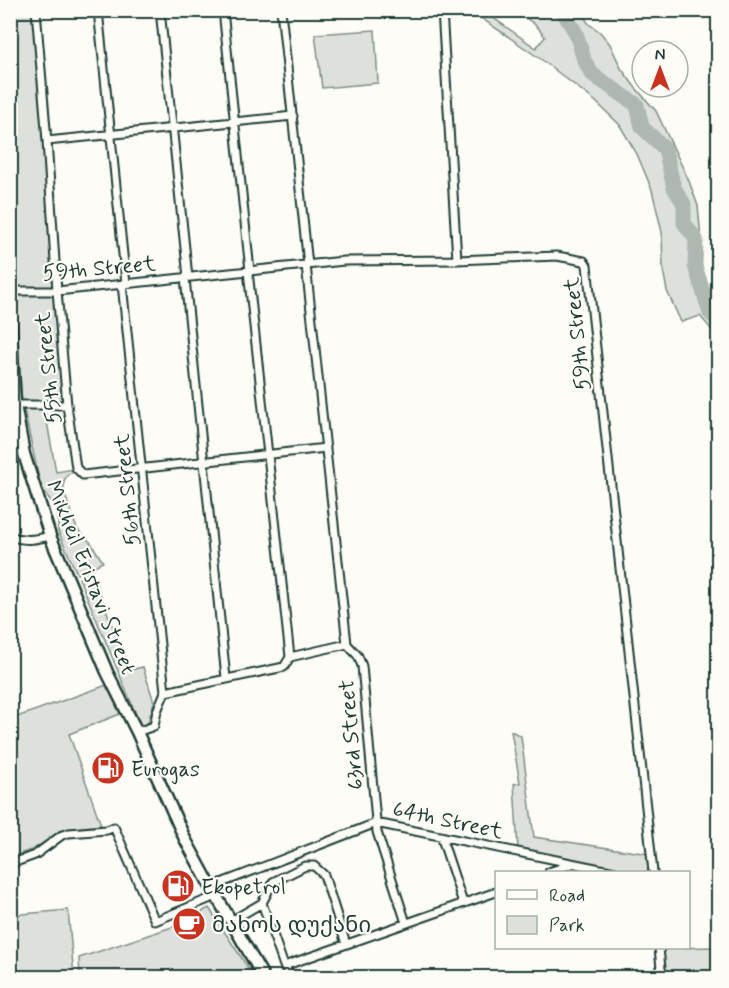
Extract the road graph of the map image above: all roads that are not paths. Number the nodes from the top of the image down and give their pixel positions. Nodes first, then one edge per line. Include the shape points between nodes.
1 (36, 10) edge
2 (98, 10) edge
3 (160, 10) edge
4 (223, 10) edge
5 (281, 10) edge
6 (442, 10) edge
7 (292, 117) junction
8 (235, 122) junction
9 (172, 129) junction
10 (110, 135) junction
11 (47, 141) junction
12 (457, 260) junction
13 (307, 265) junction
14 (249, 271) junction
15 (186, 278) junction
16 (124, 284) junction
17 (10, 291) edge
18 (57, 291) junction
19 (10, 316) edge
20 (15, 405) junction
21 (67, 405) junction
22 (326, 448) junction
23 (267, 454) junction
24 (204, 461) junction
25 (142, 469) junction
26 (10, 536) edge
27 (50, 536) junction
28 (347, 644) junction
29 (290, 657) junction
30 (226, 678) junction
31 (165, 692) junction
32 (137, 732) junction
33 (376, 823) junction
34 (441, 836) junction
35 (301, 852) junction
36 (10, 864) edge
37 (572, 864) junction
38 (305, 866) junction
39 (554, 871) edge
40 (605, 871) edge
41 (653, 871) edge
42 (214, 892) junction
43 (495, 892) edge
44 (262, 903) junction
45 (463, 903) junction
46 (231, 921) junction
47 (406, 924) junction
48 (346, 944) junction
49 (659, 949) edge
50 (284, 966) junction
51 (264, 978) edge
52 (292, 978) edge
53 (662, 978) edge

1 - 11 street, 55th Street
2 - 10 street, 56th Street
3 - 9 street
4 - 8 street
5 - 7 street
6 - 12 street
7 - 8 street
7 - 13 street
8 - 9 street
8 - 14 street
9 - 10 street
9 - 15 street
10 - 11 street
10 - 16 street, 56th Street
11 - 18 street, 55th Street
12 - 13 street, 59th Street
12 - 41 street, 59th Street via 557,256 587,265
13 - 14 street, 59th Street
13 - 22 street
14 - 15 street, 59th Street
14 - 23 street
15 - 16 street, 59th Street
15 - 24 street
16 - 18 street, 59th Street
16 - 25 street, 56th Street
17 - 18 street, 59th Street
18 - 21 street, 55th Street
19 - 20 main road, Mikheil Eristavi Street
20 - 21 street
20 - 27 main road, Mikheil Eristavi Street via 24,454
21 - 25 street, 55th Street via 76,468 82,475
22 - 23 street, 55th Street
22 - 28 street
23 - 24 street, 55th Street
23 - 29 street
24 - 25 street, 55th Street
24 - 30 street
25 - 31 street, 56th Street
26 - 27 street via 32,540
27 - 32 main road, Mikheil Eristavi Street via 107,672
28 - 29 street
28 - 33 street, 63rd Street via 362,666
29 - 30 street via 285,667
30 - 31 street
31 - 32 street via 154,726
32 - 42 main road, Mikheil Eristavi Street via 185,839
33 - 34 street, 64th Street
33 - 35 street, 64th Street
33 - 47 street, 63rd Street
34 - 37 street, 64th Street
34 - 45 street
35 - 38 street
35 - 42 street, 64th Street
36 - 42 street, 64th Street via 35,855 62,835 114,827 155,921
37 - 39 street
37 - 40 street, 64th Street
38 - 44 street via 273,882
38 - 48 street via 314,866 324,875
42 - 46 main road, Mikheil Eristavi Street
43 - 45 street
44 - 46 street
44 - 50 street
45 - 47 street
46 - 51 main road, Mikheil Eristavi Street
47 - 48 street
48 - 50 street
49 - 53 street
50 - 52 street

